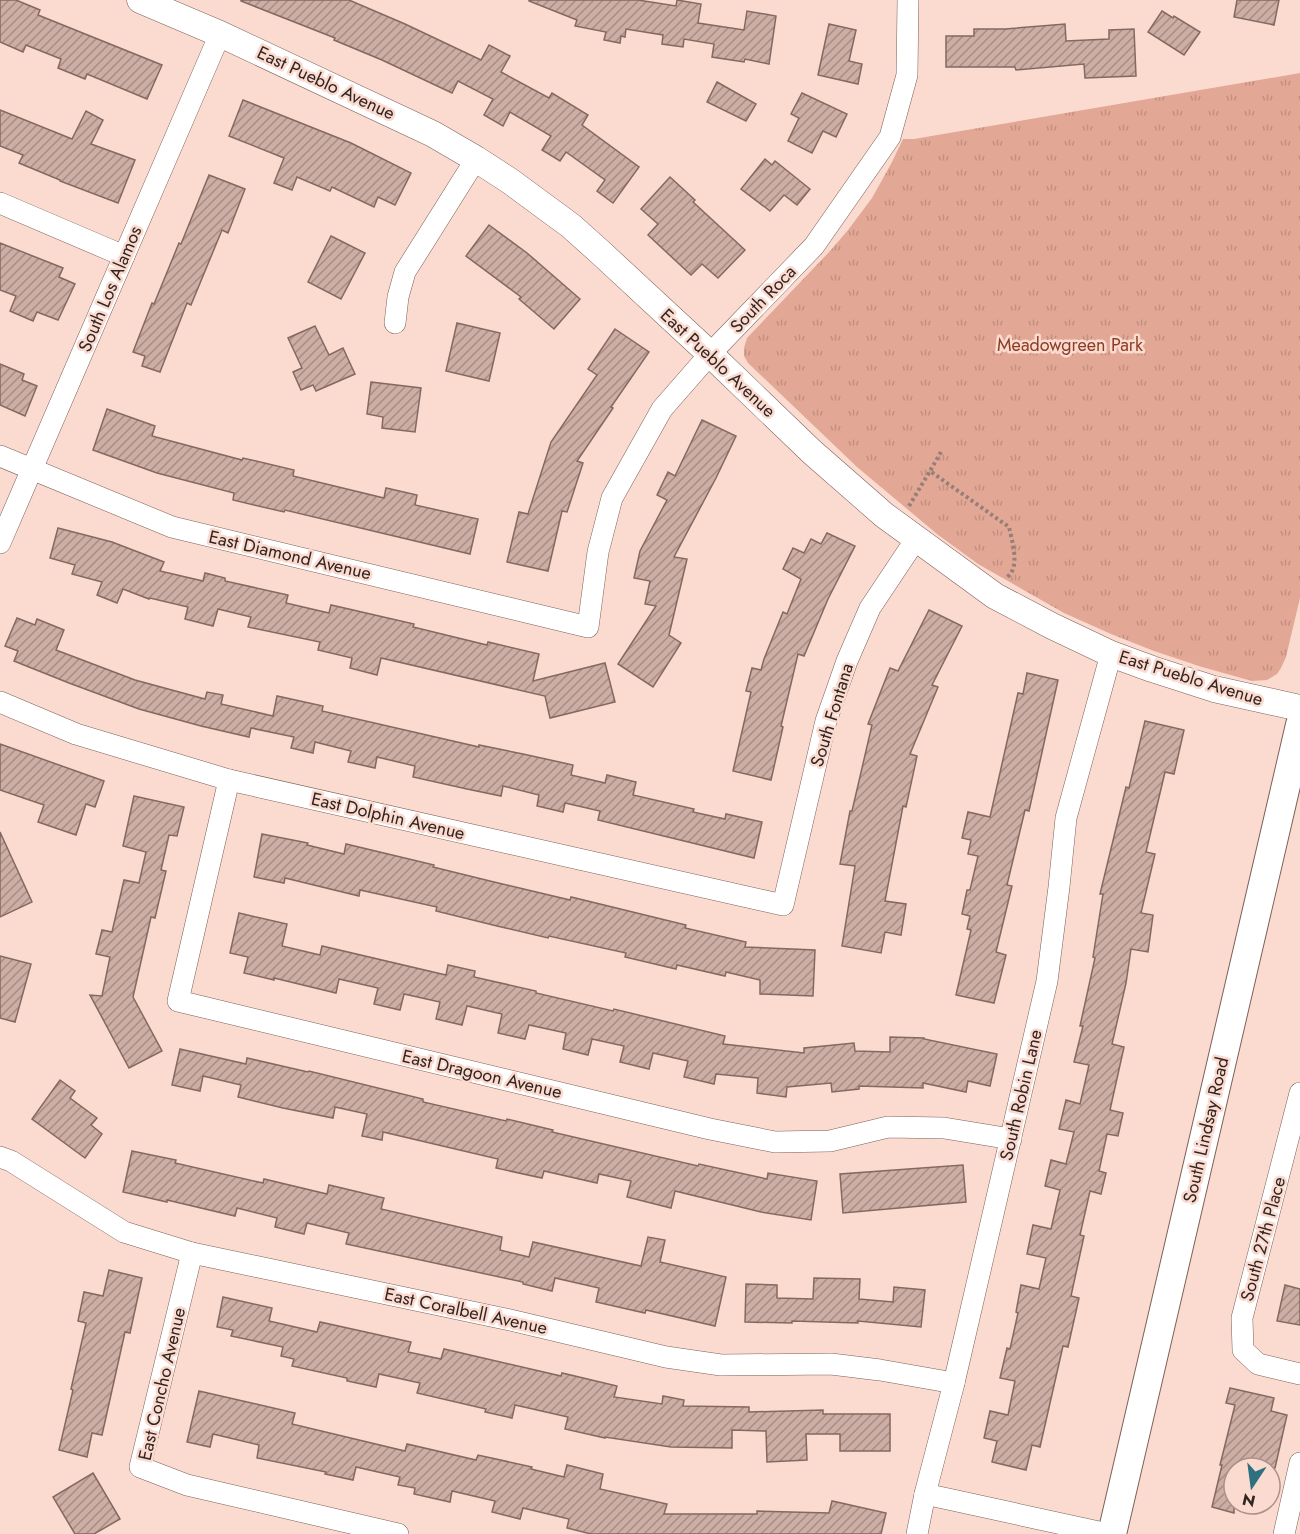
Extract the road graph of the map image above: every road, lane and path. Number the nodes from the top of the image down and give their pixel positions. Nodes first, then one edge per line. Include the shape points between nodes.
1 (141, 0) edge
2 (908, 0) edge
3 (220, 34) junction
4 (476, 159) junction
5 (0, 203) edge
6 (124, 256) junction
7 (395, 322) dead end
8 (710, 354) junction
9 (941, 452) dead end
10 (0, 456) edge
11 (32, 469) junction
12 (930, 471) junction
13 (907, 532) junction
14 (0, 543) edge
15 (995, 596) junction
16 (588, 627) joint
17 (1111, 654) junction
18 (0, 702) edge
19 (1300, 708) edge
20 (1300, 725) edge
21 (229, 780) junction
22 (783, 905) joint
23 (1300, 1093) edge
24 (1011, 1139) junction
25 (1295, 1139) edge
26 (0, 1157) edge
27 (192, 1253) junction
28 (1300, 1374) edge
29 (954, 1383) junction
30 (1300, 1463) edge
31 (925, 1494) junction
32 (398, 1534) edge
33 (917, 1534) edge
34 (1110, 1534) edge
35 (1284, 1534) edge

1 - 3 street, East Pueblo Avenue
2 - 8 street, South Roca via 907,75 890,137 813,246
3 - 4 street, East Pueblo Avenue via 433,134
3 - 6 street, South Los Alamos
4 - 7 street via 405,272
4 - 8 street, East Pueblo Avenue via 571,226
5 - 6 street
6 - 11 street, South Los Alamos
8 - 13 street, East Pueblo Avenue via 812,452
8 - 16 street, South Roca via 662,409 612,498 598,552
9 - 12 path
10 - 11 street, East Diamond Avenue
11 - 14 street, South Los Alamos
11 - 16 street, East Diamond Avenue via 172,527
12 - 13 path
12 - 15 path via 1009,527 1013,569
13 - 15 street, East Pueblo Avenue
13 - 22 street, South Fontana via 870,608 826,721
15 - 17 street, East Pueblo Avenue
17 - 19 street, East Pueblo Avenue via 1214,688
17 - 24 street, South Robin Lane via 1066,818 1047,981
18 - 21 street, East Dolphin Avenue via 76,734
20 - 34 main road, South Lindsay Road
21 - 22 street, East Dolphin Avenue
21 - 24 street, East Dragoon Avenue via 178,1001 775,1142 830,1141 888,1127 944,1128
23 - 25 street, South 27th Place
24 - 29 street, South Robin Lane
25 - 28 street, South 27th Place via 1242,1318 1242,1350 1258,1364
26 - 27 street, East Coralbell Avenue via 124,1232
27 - 29 street, East Coralbell Avenue via 666,1357 722,1365 831,1364
27 - 32 street, East Concho Avenue via 140,1467 187,1485
29 - 31 street, South Robin Lane
30 - 35 street
31 - 33 street, South Robin Lane
31 - 34 street

